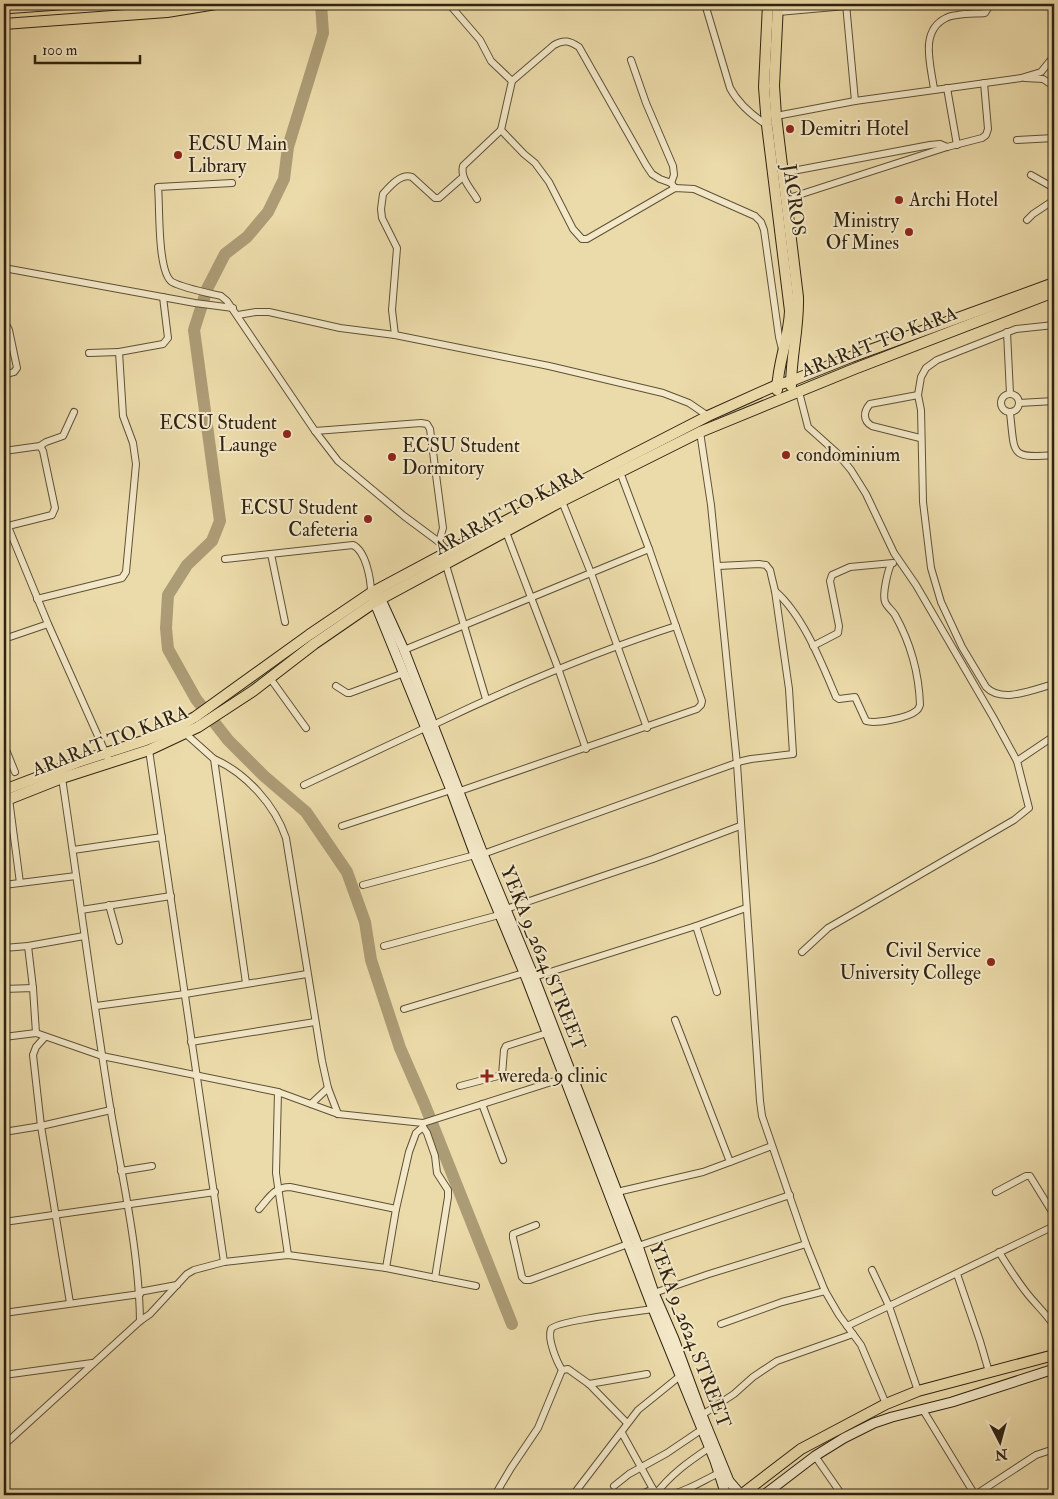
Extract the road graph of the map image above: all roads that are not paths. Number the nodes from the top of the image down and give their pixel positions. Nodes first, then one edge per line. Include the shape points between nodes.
1 (216, 4) edge
2 (449, 4) edge
3 (705, 4) edge
4 (768, 4) edge
5 (1001, 4) edge
6 (846, 5) edge
7 (778, 8) edge
8 (4, 24) edge
9 (1054, 56) edge
10 (631, 60) dead end
11 (1021, 78) junction
12 (512, 81) junction
13 (984, 83) junction
14 (769, 86) junction
15 (947, 88) junction
16 (934, 89) junction
17 (855, 101) junction
18 (1054, 111) edge
19 (776, 116) junction
20 (767, 125) junction
21 (502, 130) junction
22 (1054, 138) edge
23 (1017, 140) dead end
24 (957, 145) junction
25 (948, 147) junction
26 (875, 155) junction
27 (879, 169) junction
28 (782, 173) junction
29 (1031, 175) dead end
30 (463, 177) junction
31 (232, 183) dead end
32 (673, 185) junction
33 (1054, 188) edge
34 (477, 199) dead end
35 (786, 199) junction
36 (1054, 200) edge
37 (1027, 220) dead end
38 (4, 268) edge
39 (1054, 282) edge
40 (1054, 292) edge
41 (163, 297) junction
42 (233, 308) junction
43 (238, 315) junction
44 (4, 326) edge
45 (1054, 326) edge
46 (1007, 332) junction
47 (395, 334) junction
48 (783, 350) junction
49 (119, 352) junction
50 (89, 353) dead end
51 (4, 375) edge
52 (791, 381) junction
53 (777, 385) junction
54 (795, 393) junction
55 (1010, 394) junction
56 (918, 395) junction
57 (777, 400) junction
58 (1054, 401) edge
59 (1019, 403) junction
60 (74, 412) dead end
61 (1010, 413) junction
62 (708, 416) junction
63 (314, 431) junction
64 (700, 432) junction
65 (920, 438) junction
66 (40, 446) junction
67 (4, 451) edge
68 (1054, 455) edge
69 (620, 472) junction
70 (560, 497) junction
71 (4, 517) edge
72 (8, 526) junction
73 (506, 532) junction
74 (439, 542) junction
75 (649, 549) junction
76 (447, 551) junction
77 (271, 554) junction
78 (224, 559) dead end
79 (898, 560) junction
80 (892, 564) junction
81 (446, 565) junction
82 (718, 566) junction
83 (591, 573) junction
84 (775, 591) junction
85 (375, 593) junction
86 (531, 597) junction
87 (37, 598) junction
88 (285, 622) dead end
89 (48, 624) junction
90 (464, 626) junction
91 (676, 626) junction
92 (390, 628) junction
93 (4, 638) edge
94 (312, 640) junction
95 (618, 644) junction
96 (813, 646) junction
97 (404, 650) junction
98 (558, 668) junction
99 (404, 673) junction
100 (270, 678) junction
101 (1054, 684) edge
102 (336, 686) dead end
103 (486, 700) junction
104 (214, 712) junction
105 (429, 727) junction
106 (306, 728) dead end
107 (647, 728) junction
108 (179, 733) junction
109 (1054, 736) edge
110 (4, 745) edge
111 (586, 748) junction
112 (149, 750) junction
113 (108, 758) junction
114 (214, 759) junction
115 (1016, 760) junction
116 (736, 764) junction
117 (15, 772) dead end
118 (62, 778) junction
119 (304, 785) dead end
120 (455, 791) junction
121 (5, 796) edge
122 (342, 826) dead end
123 (740, 826) junction
124 (162, 836) junction
125 (73, 850) junction
126 (479, 854) junction
127 (76, 876) junction
128 (20, 883) junction
129 (4, 885) edge
130 (363, 885) dead end
131 (171, 896) junction
132 (110, 904) junction
133 (746, 908) junction
134 (81, 910) junction
135 (502, 912) junction
136 (696, 926) junction
137 (84, 936) junction
138 (119, 941) dead end
139 (28, 946) junction
140 (384, 946) dead end
141 (4, 948) edge
142 (802, 952) dead end
143 (307, 974) junction
144 (529, 976) junction
145 (246, 984) junction
146 (4, 985) edge
147 (33, 988) junction
148 (4, 989) edge
149 (718, 992) dead end
150 (185, 994) junction
151 (96, 1006) junction
152 (404, 1009) dead end
153 (675, 1020) dead end
154 (315, 1022) junction
155 (36, 1033) junction
156 (547, 1033) junction
157 (4, 1037) edge
158 (44, 1037) junction
159 (191, 1042) junction
160 (102, 1056) junction
161 (196, 1076) junction
162 (564, 1078) junction
163 (460, 1086) dead end
164 (328, 1088) junction
165 (278, 1092) junction
166 (311, 1104) junction
167 (482, 1104) junction
168 (111, 1110) junction
169 (338, 1114) junction
170 (425, 1123) junction
171 (41, 1126) junction
172 (4, 1132) edge
173 (772, 1146) junction
174 (502, 1160) dead end
175 (730, 1162) junction
176 (152, 1166) dead end
177 (121, 1171) junction
178 (278, 1189) junction
179 (215, 1192) junction
180 (617, 1192) junction
181 (996, 1192) dead end
182 (790, 1195) junction
183 (128, 1205) junction
184 (259, 1209) dead end
185 (396, 1209) junction
186 (55, 1214) junction
187 (1054, 1215) edge
188 (4, 1222) edge
189 (536, 1224) dead end
190 (1054, 1226) edge
191 (628, 1244) junction
192 (806, 1244) junction
193 (638, 1246) junction
194 (998, 1252) junction
195 (288, 1256) junction
196 (224, 1262) junction
197 (386, 1268) junction
198 (872, 1270) dead end
199 (958, 1274) junction
200 (435, 1278) junction
201 (177, 1285) junction
202 (476, 1286) dead end
203 (824, 1291) junction
204 (139, 1293) junction
205 (654, 1293) junction
206 (70, 1303) junction
207 (888, 1306) junction
208 (653, 1309) junction
209 (4, 1313) edge
210 (140, 1321) junction
211 (720, 1324) dead end
212 (847, 1326) junction
213 (1054, 1326) edge
214 (853, 1334) junction
215 (1054, 1355) edge
216 (94, 1363) junction
217 (1054, 1369) edge
218 (562, 1370) junction
219 (989, 1372) junction
220 (647, 1374) dead end
221 (4, 1375) edge
222 (680, 1376) junction
223 (589, 1384) junction
224 (918, 1391) junction
225 (886, 1404) junction
226 (923, 1410) junction
227 (702, 1415) junction
228 (627, 1423) junction
229 (701, 1430) junction
230 (622, 1433) junction
231 (4, 1445) edge
232 (709, 1448) junction
233 (1054, 1449) edge
234 (815, 1456) junction
235 (642, 1467) junction
236 (719, 1473) junction
237 (726, 1482) junction
238 (614, 1486) dead end
239 (655, 1492) edge
240 (495, 1495) edge
241 (574, 1495) edge
242 (640, 1495) edge
243 (668, 1495) edge
244 (726, 1495) edge
245 (741, 1495) edge
246 (764, 1495) edge
247 (842, 1495) edge
248 (975, 1495) edge

1 - 8 main road via 158,13
2 - 12 street via 480,40 492,61
3 - 20 street via 733,94 754,117
4 - 14 main road, JACROS
5 - 16 street via 990,5 985,13 946,18 931,33 928,44
6 - 7 street
6 - 17 street
7 - 14 main road, JACROS
9 - 11 street via 1041,72
10 - 32 street via 672,166
11 - 13 street
11 - 18 street via 1043,79 1052,85
12 - 21 street
12 - 32 street via 561,41 579,47 652,174
13 - 15 street
13 - 24 street via 986,134
14 - 19 main road, JACROS
14 - 20 main road, JACROS
15 - 16 street
15 - 24 street
16 - 17 street
17 - 19 street
19 - 28 main road, JACROS
20 - 48 main road, JACROS via 789,292 789,324
21 - 30 street via 462,166
21 - 32 street via 536,163 573,229 582,239 587,239
22 - 23 street
24 - 25 street
25 - 26 street via 930,145
25 - 27 street
26 - 27 street
26 - 28 street
27 - 35 street
28 - 35 main road, JACROS
29 - 33 street
30 - 34 street
30 - 47 street via 439,198 408,175 402,176 383,194 382,218 397,248 392,310
31 - 42 street via 158,187 160,241 166,274 173,282 221,296
32 - 48 street via 708,194 749,212 761,222
35 - 52 main road, JACROS via 799,313
36 - 37 street
38 - 41 street
39 - 52 main road, ARARAT TO KARA
40 - 54 main road, ARARAT TO KARA
41 - 42 street
41 - 49 street via 167,341
42 - 43 street
43 - 47 street via 268,312 340,328
43 - 63 street
44 - 51 street via 9,330 17,368
45 - 46 street via 1029,326
46 - 55 street
46 - 56 street via 937,360 926,368 921,377
47 - 62 street via 663,392
48 - 53 main road, JACROS
49 - 50 street
49 - 87 street via 123,416 133,443 136,464 126,572 122,578
52 - 53 main road, ARARAT TO KARA
52 - 54 main road, JACROS
53 - 57 main road, JACROS
53 - 62 main road, ARARAT TO KARA
54 - 57 main road, ARARAT TO KARA
54 - 79 street via 808,427 837,453 866,494
55 - 59 street
55 - 61 street via 1002,399 1001,404
56 - 65 street
56 - 65 street via 870,404 865,418 872,426
57 - 64 main road, ARARAT TO KARA
58 - 59 street
59 - 61 street
60 - 66 street via 63,436
61 - 68 street via 1014,447 1018,453 1025,457
62 - 70 main road, ARARAT TO KARA
63 - 74 street via 344,467
63 - 74 street via 427,424 443,528
64 - 69 main road, ARARAT TO KARA
64 - 82 street
65 - 101 street via 931,568 941,602 962,647 991,692 1015,694
66 - 67 street
66 - 72 street via 54,512
69 - 70 main road, ARARAT TO KARA
69 - 75 street
70 - 73 main road, ARARAT TO KARA
70 - 76 main road, ARARAT TO KARA
70 - 83 street
71 - 72 street
72 - 87 street
73 - 81 main road, ARARAT TO KARA
73 - 86 street
74 - 76 street
75 - 83 street
75 - 91 street
76 - 85 main road, ARARAT TO KARA
77 - 78 street
77 - 85 street via 353,545 358,548
77 - 88 street
79 - 80 street
79 - 115 street via 946,635
80 - 96 street via 850,567 832,575 830,581 838,633
80 - 96 street via 885,602 910,650 919,688 918,710 880,722 866,720 855,697 836,697
81 - 85 main road, ARARAT TO KARA
81 - 90 street
82 - 84 street via 766,565
82 - 116 street
83 - 86 street
83 - 95 street
84 - 96 street via 793,611
84 - 116 street via 794,752 792,755 751,758
85 - 92 main road, YEKA 9_2624 STREET
85 - 94 main road, ARARAT TO KARA
86 - 90 street
86 - 98 street
87 - 89 street
89 - 93 street
89 - 113 street
90 - 97 street
90 - 103 street
91 - 95 street
91 - 107 street via 702,702 697,709
92 - 97 main road, YEKA 9_2624 STREET
92 - 99 main road, YEKA 9_2624 STREET
94 - 100 main road, ARARAT TO KARA
94 - 104 main road, ARARAT TO KARA
95 - 98 street
95 - 107 street
97 - 105 main road, YEKA 9_2624 STREET
98 - 103 street
98 - 111 street
99 - 102 street via 350,693
99 - 105 main road, YEKA 9_2624 STREET
100 - 104 main road, ARARAT TO KARA
100 - 106 street
103 - 105 street
104 - 108 main road, ARARAT TO KARA
105 - 119 street
105 - 120 main road, YEKA 9_2624 STREET
107 - 111 street
108 - 112 main road, ARARAT TO KARA
108 - 113 main road, ARARAT TO KARA
108 - 114 street
109 - 115 street
110 - 117 street
111 - 120 street
112 - 113 main road, ARARAT TO KARA
112 - 124 street
113 - 118 main road, ARARAT TO KARA
113 - 121 main road, ARARAT TO KARA via 78,762
114 - 143 street via 241,776 263,798 284,833
114 - 145 street
115 - 142 street via 1029,808 1014,820 828,928
116 - 123 street
116 - 126 street
118 - 121 main road, ARARAT TO KARA
118 - 125 street
120 - 122 street
120 - 126 main road, YEKA 9_2624 STREET
121 - 128 street
123 - 133 street
123 - 135 street
124 - 125 street
124 - 131 street
125 - 127 street
126 - 130 street
126 - 135 main road, YEKA 9_2624 STREET
127 - 128 street
127 - 134 street
128 - 129 street
131 - 132 street
131 - 150 street
132 - 134 street
132 - 138 street
133 - 136 street
133 - 173 street via 760,1101
134 - 137 street
135 - 140 street
135 - 144 main road, YEKA 9_2624 STREET
136 - 144 street
136 - 149 street
137 - 139 street
137 - 151 street
139 - 141 street
139 - 147 street
143 - 145 street
143 - 154 street
144 - 152 street
144 - 156 main road, YEKA 9_2624 STREET
144 - 180 main road, YEKA 9_2624 STREET
145 - 150 street
146 - 148 street
147 - 148 street
147 - 155 street
150 - 151 street
150 - 159 street
151 - 160 street
153 - 175 street
154 - 159 street
154 - 164 street
155 - 157 street
155 - 158 street
156 - 162 main road, YEKA 9_2624 STREET
156 - 163 street via 505,1048 502,1075
158 - 160 street
158 - 171 street via 33,1055
159 - 161 street
160 - 161 street
160 - 168 street
161 - 165 street
161 - 179 street
162 - 167 street
162 - 191 main road, YEKA 9_2624 STREET
164 - 166 street
164 - 169 street
165 - 166 street
165 - 178 street
166 - 169 street
167 - 170 street
167 - 174 street
168 - 171 street
168 - 177 street
169 - 170 street
170 - 185 street via 413,1138
170 - 200 street via 437,1173 448,1190
171 - 172 street
171 - 186 street
173 - 175 street
173 - 182 street
175 - 180 street via 703,1172
176 - 177 street
177 - 183 street
178 - 184 street
178 - 185 street via 290,1188
178 - 195 street
179 - 183 street
179 - 196 street
180 - 193 main road, YEKA 9_2624 STREET
181 - 187 street via 1030,1176
182 - 192 street
182 - 193 street
183 - 186 street
183 - 204 street
185 - 197 street
186 - 188 street
186 - 206 street
189 - 191 street via 514,1234 513,1238 525,1280
190 - 194 street
191 - 208 main road, YEKA 9_2624 STREET
192 - 203 street
192 - 205 street
193 - 205 main road, YEKA 9_2624 STREET
194 - 199 street
194 - 213 street
195 - 196 street
195 - 197 street
196 - 201 street via 194,1270
197 - 200 street
198 - 207 street
199 - 207 street
199 - 219 street
200 - 202 street
201 - 204 street
201 - 210 street
203 - 211 street
203 - 212 street
204 - 206 street
204 - 210 street
205 - 227 main road, YEKA 9_2624 STREET
206 - 209 street
207 - 212 street
207 - 224 street
208 - 218 street via 554,1326 550,1337
208 - 222 main road, YEKA 9_2624 STREET
210 - 216 street
212 - 214 street
214 - 225 street via 862,1345
214 - 227 street via 777,1361
215 - 219 main road
216 - 221 street
216 - 231 street
217 - 226 main road
218 - 223 street via 568,1369
218 - 240 street via 538,1428
219 - 224 main road
220 - 223 street
222 - 228 street
222 - 229 main road, YEKA 9_2624 STREET
223 - 228 street
224 - 225 main road
225 - 245 main road via 801,1449
226 - 234 main road via 874,1423
226 - 248 street
227 - 237 main road, YEKA 9_2624 STREET
228 - 230 street
229 - 232 main road, YEKA 9_2624 STREET
229 - 235 street
230 - 235 street
230 - 241 street
232 - 236 main road, YEKA 9_2624 STREET
232 - 239 street via 676,1471
233 - 248 street via 1036,1455
234 - 246 main road
234 - 247 street
235 - 238 street
235 - 239 street
236 - 237 main road, YEKA 9_2624 STREET
236 - 243 street
237 - 244 main road, YEKA 9_2624 STREET
237 - 245 main road, YEKA 9_2624 STREET
239 - 242 street

